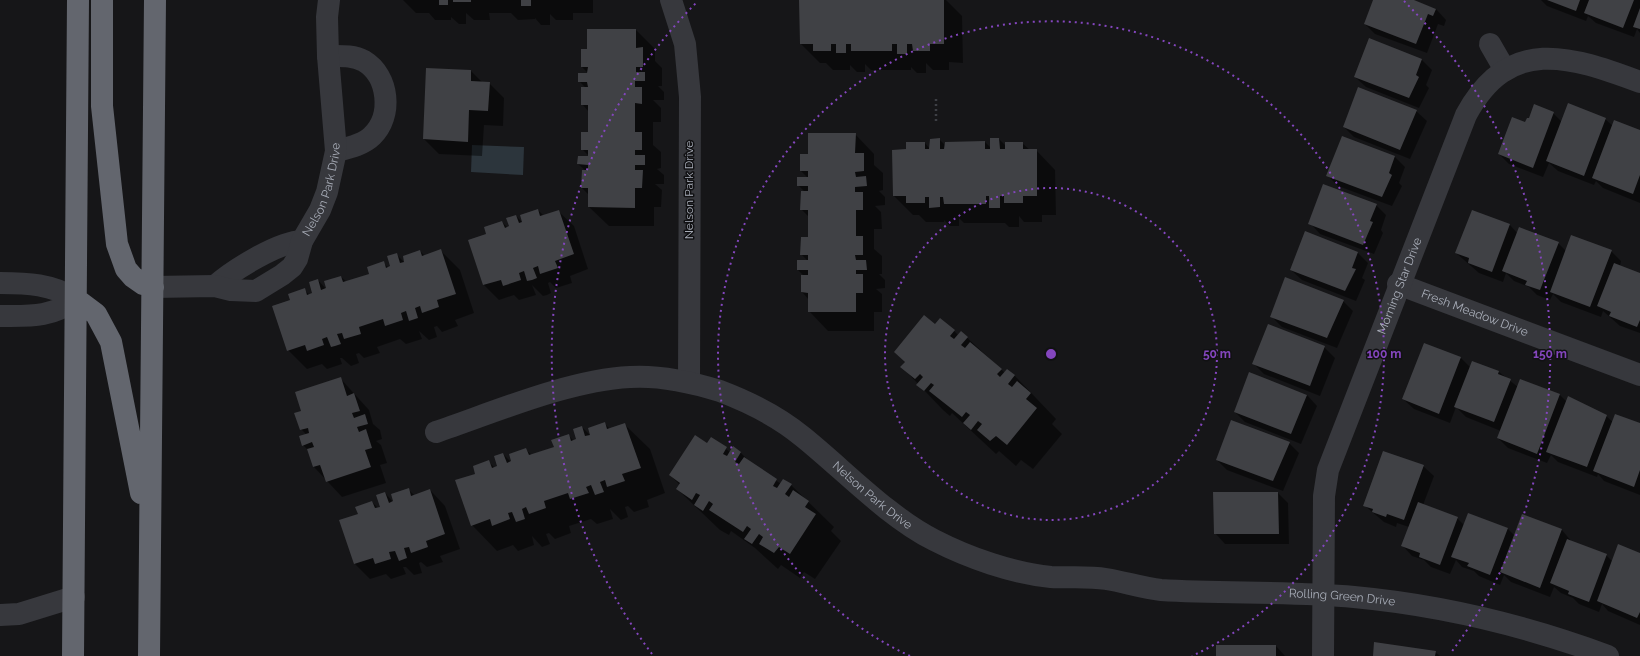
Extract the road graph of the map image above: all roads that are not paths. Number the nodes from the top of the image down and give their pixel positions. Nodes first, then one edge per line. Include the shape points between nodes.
1 (78, 0) edge
2 (102, 0) edge
3 (155, 0) edge
4 (329, 0) edge
5 (671, 0) edge
6 (1490, 44) dead end
7 (328, 56) junction
8 (1505, 70) junction
9 (1640, 82) edge
10 (336, 151) junction
11 (0, 283) edge
12 (1398, 284) junction
13 (153, 287) junction
14 (76, 298) junction
15 (0, 316) edge
16 (1640, 375) edge
17 (689, 382) junction
18 (436, 432) dead end
19 (149, 535) junction
20 (1070, 577) joint
21 (1324, 595) junction
22 (74, 597) junction
23 (0, 615) edge
24 (73, 656) edge
25 (149, 656) edge
26 (1323, 656) edge
27 (1608, 656) edge

1 - 14 highway
2 - 13 highway via 102,106 117,244 126,269 138,280
3 - 13 highway
4 - 7 street, Nelson Park Drive
5 - 17 street, Nelson Park Drive via 684,44 690,97
6 - 8 street
7 - 10 street, Nelson Park Drive
7 - 10 street via 355,57 368,64 378,74 386,99 378,129 372,137
8 - 9 street, Morning Star Drive via 1534,59 1551,58 1603,68
8 - 12 street, Morning Star Drive via 1482,89 1466,114
10 - 13 street, Nelson Park Drive via 327,192 317,215 302,241 292,267 282,275 256,291 244,292 215,286
11 - 14 street via 41,284
12 - 16 street, Fresh Meadow Drive
12 - 21 street, Morning Star Drive via 1328,470 1324,496
13 - 19 highway
14 - 15 street via 60,309 43,315
14 - 19 highway via 96,314 111,342
14 - 22 highway
17 - 18 street, Nelson Park Drive via 630,377 588,383
17 - 20 street, Nelson Park Drive via 743,400 785,424 802,435 893,512 932,539 963,553 1006,567 1035,574
19 - 25 highway
20 - 21 street, Rolling Green Drive via 1107,579 1161,590
21 - 26 street, Morning Star Drive
21 - 27 street, Rolling Green Drive via 1382,601 1454,613 1522,629
22 - 23 street via 26,612
22 - 24 highway

